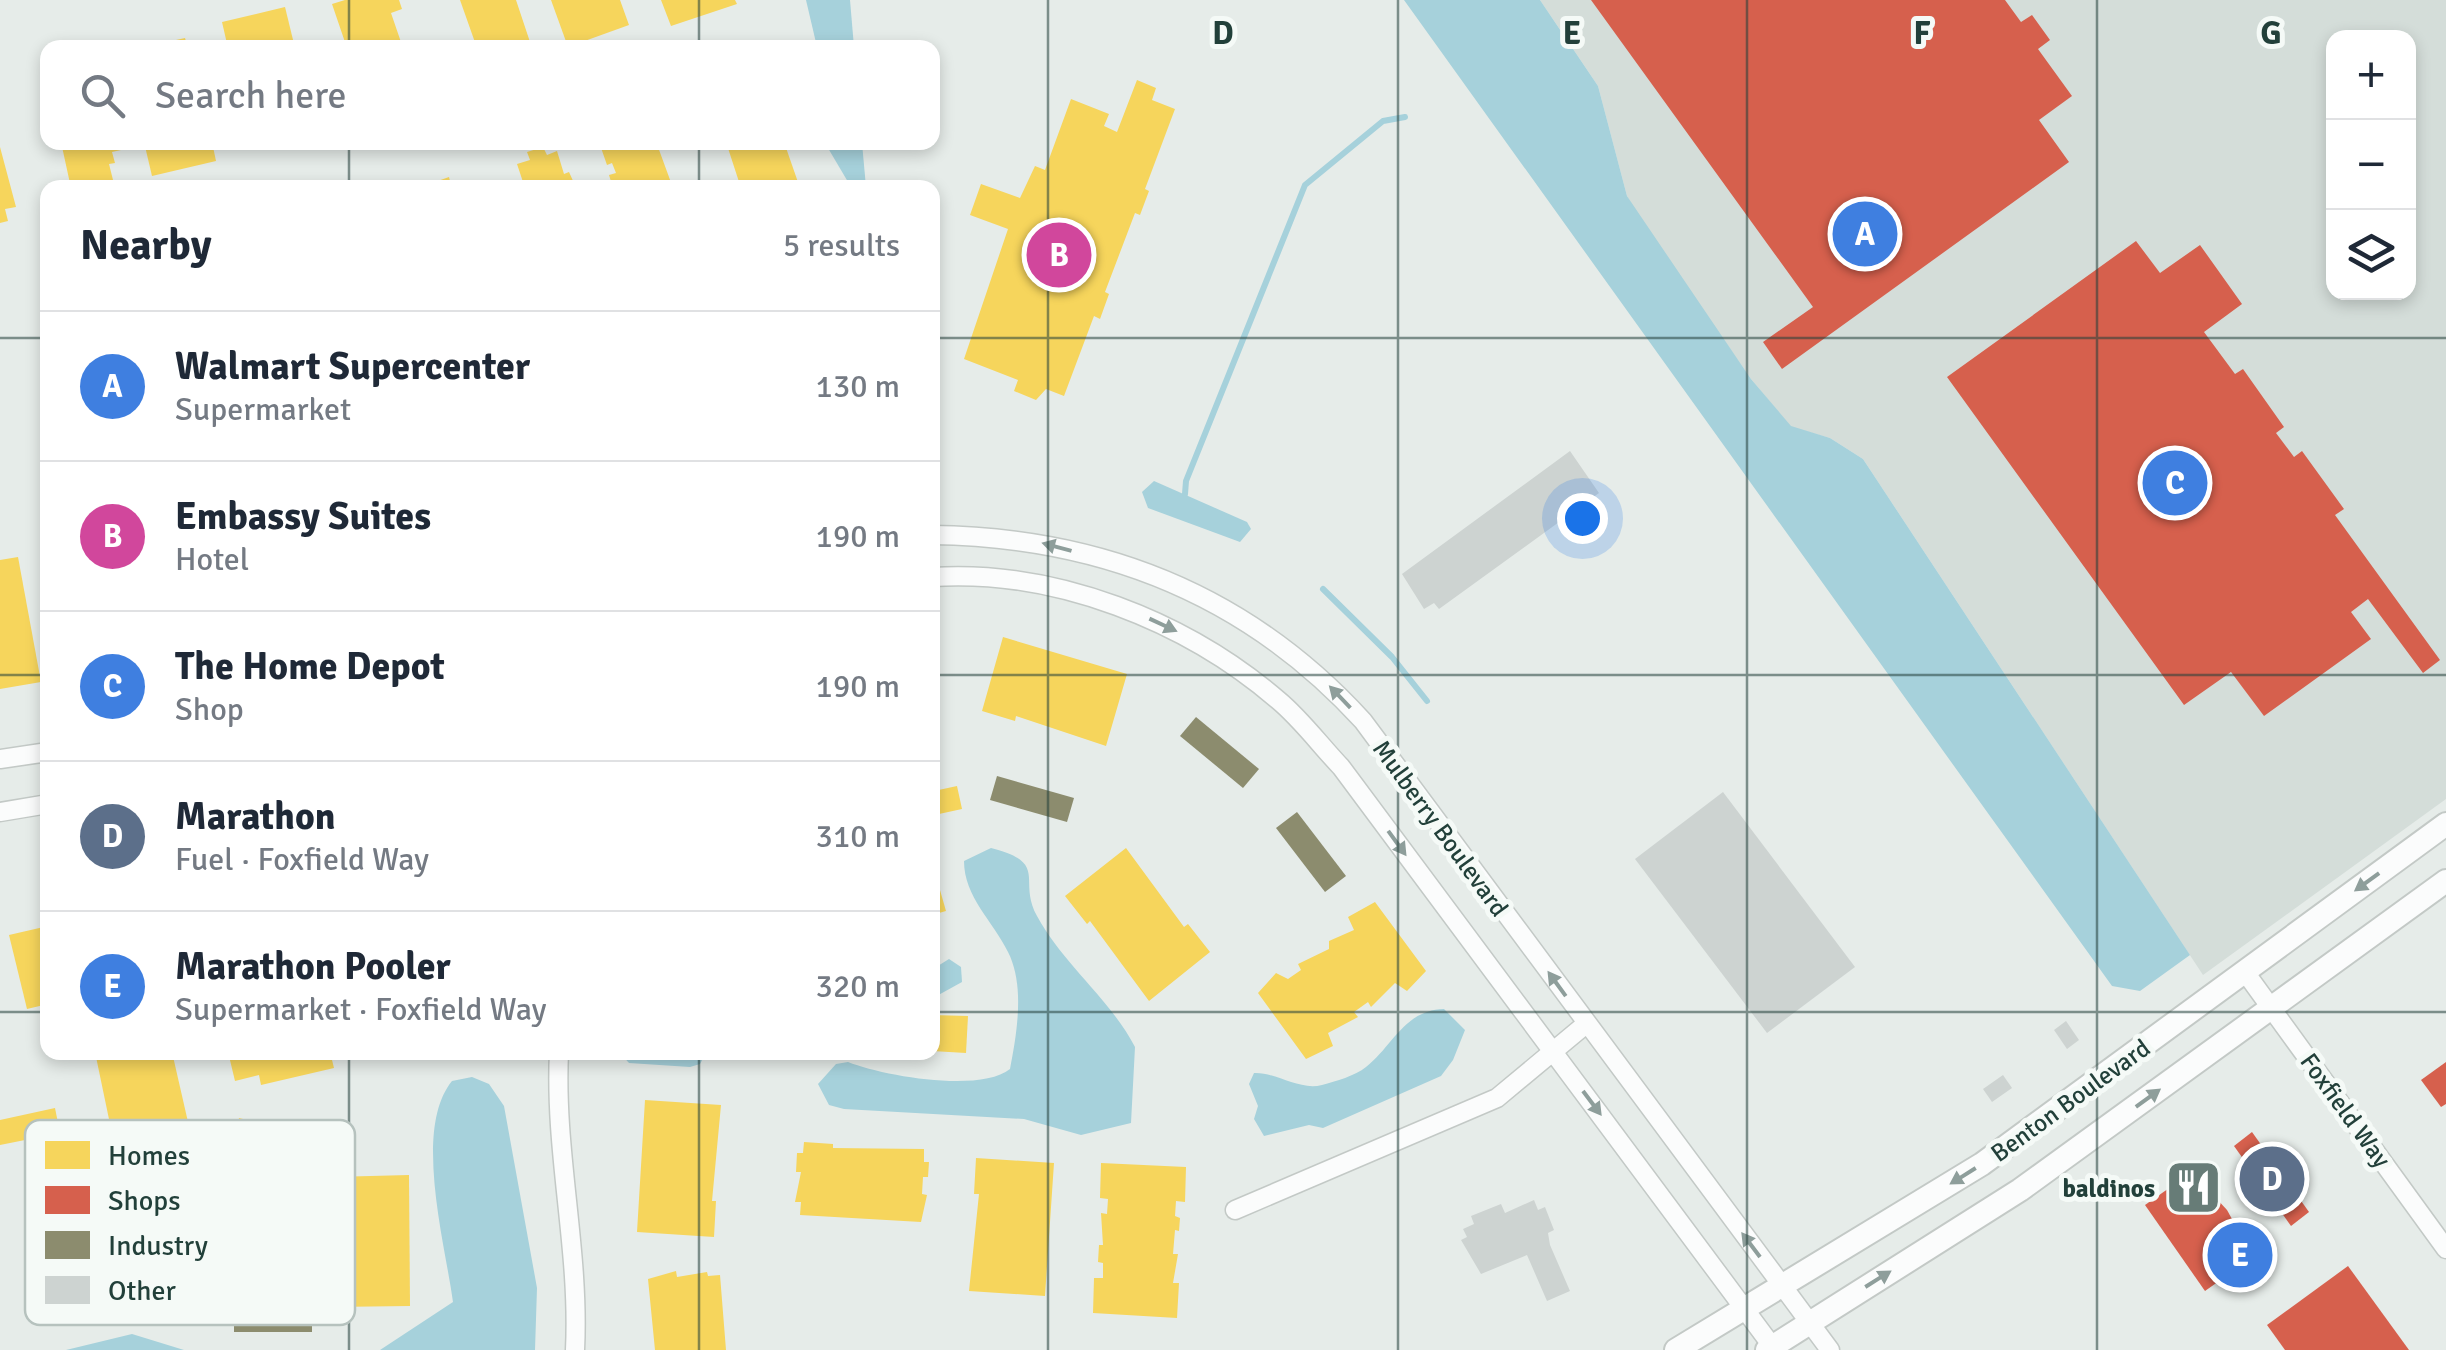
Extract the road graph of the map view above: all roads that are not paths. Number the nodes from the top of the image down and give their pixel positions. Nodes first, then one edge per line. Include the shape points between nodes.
1 (940, 536) edge
2 (940, 577) edge
3 (40, 753) edge
4 (0, 759) edge
5 (40, 805) edge
6 (0, 812) edge
7 (2446, 824) edge
8 (2446, 882) edge
9 (2245, 972) junction
10 (2272, 1007) junction
11 (1586, 1024) junction
12 (1552, 1050) junction
13 (559, 1060) edge
14 (1236, 1210) dead end
15 (2446, 1249) edge
16 (1782, 1288) junction
17 (1746, 1310) junction
18 (1810, 1322) junction
19 (1771, 1349) edge
20 (575, 1350) edge
21 (1676, 1350) edge
22 (1830, 1350) edge

11 -> 1 street, Mulberry Boulevard via 1363,721 1253,623 1214,599 1133,567 1012,538
2 -> 12 street, Mulberry Boulevard via 1032,584 1155,620 1279,700 1341,767
3 - 4 street
5 - 6 street
7 -> 9 street, Benton Boulevard
8 - 10 street, Benton Boulevard
9 - 10 street, Foxfield Way
9 -> 16 street, Benton Boulevard via 1982,1164
10 - 15 street, Foxfield Way
18 -> 10 street, Benton Boulevard via 2020,1190
11 - 12 street
16 -> 11 street, Mulberry Boulevard
12 - 14 street via 1497,1098
12 -> 17 street, Mulberry Boulevard
13 - 20 street via 556,1110 574,1244
16 - 17 street, Benton Boulevard
16 - 18 street, Mulberry Boulevard
17 - 19 street, Mulberry Boulevard
17 - 21 street, Benton Boulevard
18 - 19 street, Benton Boulevard
18 - 22 street, Mulberry Boulevard

